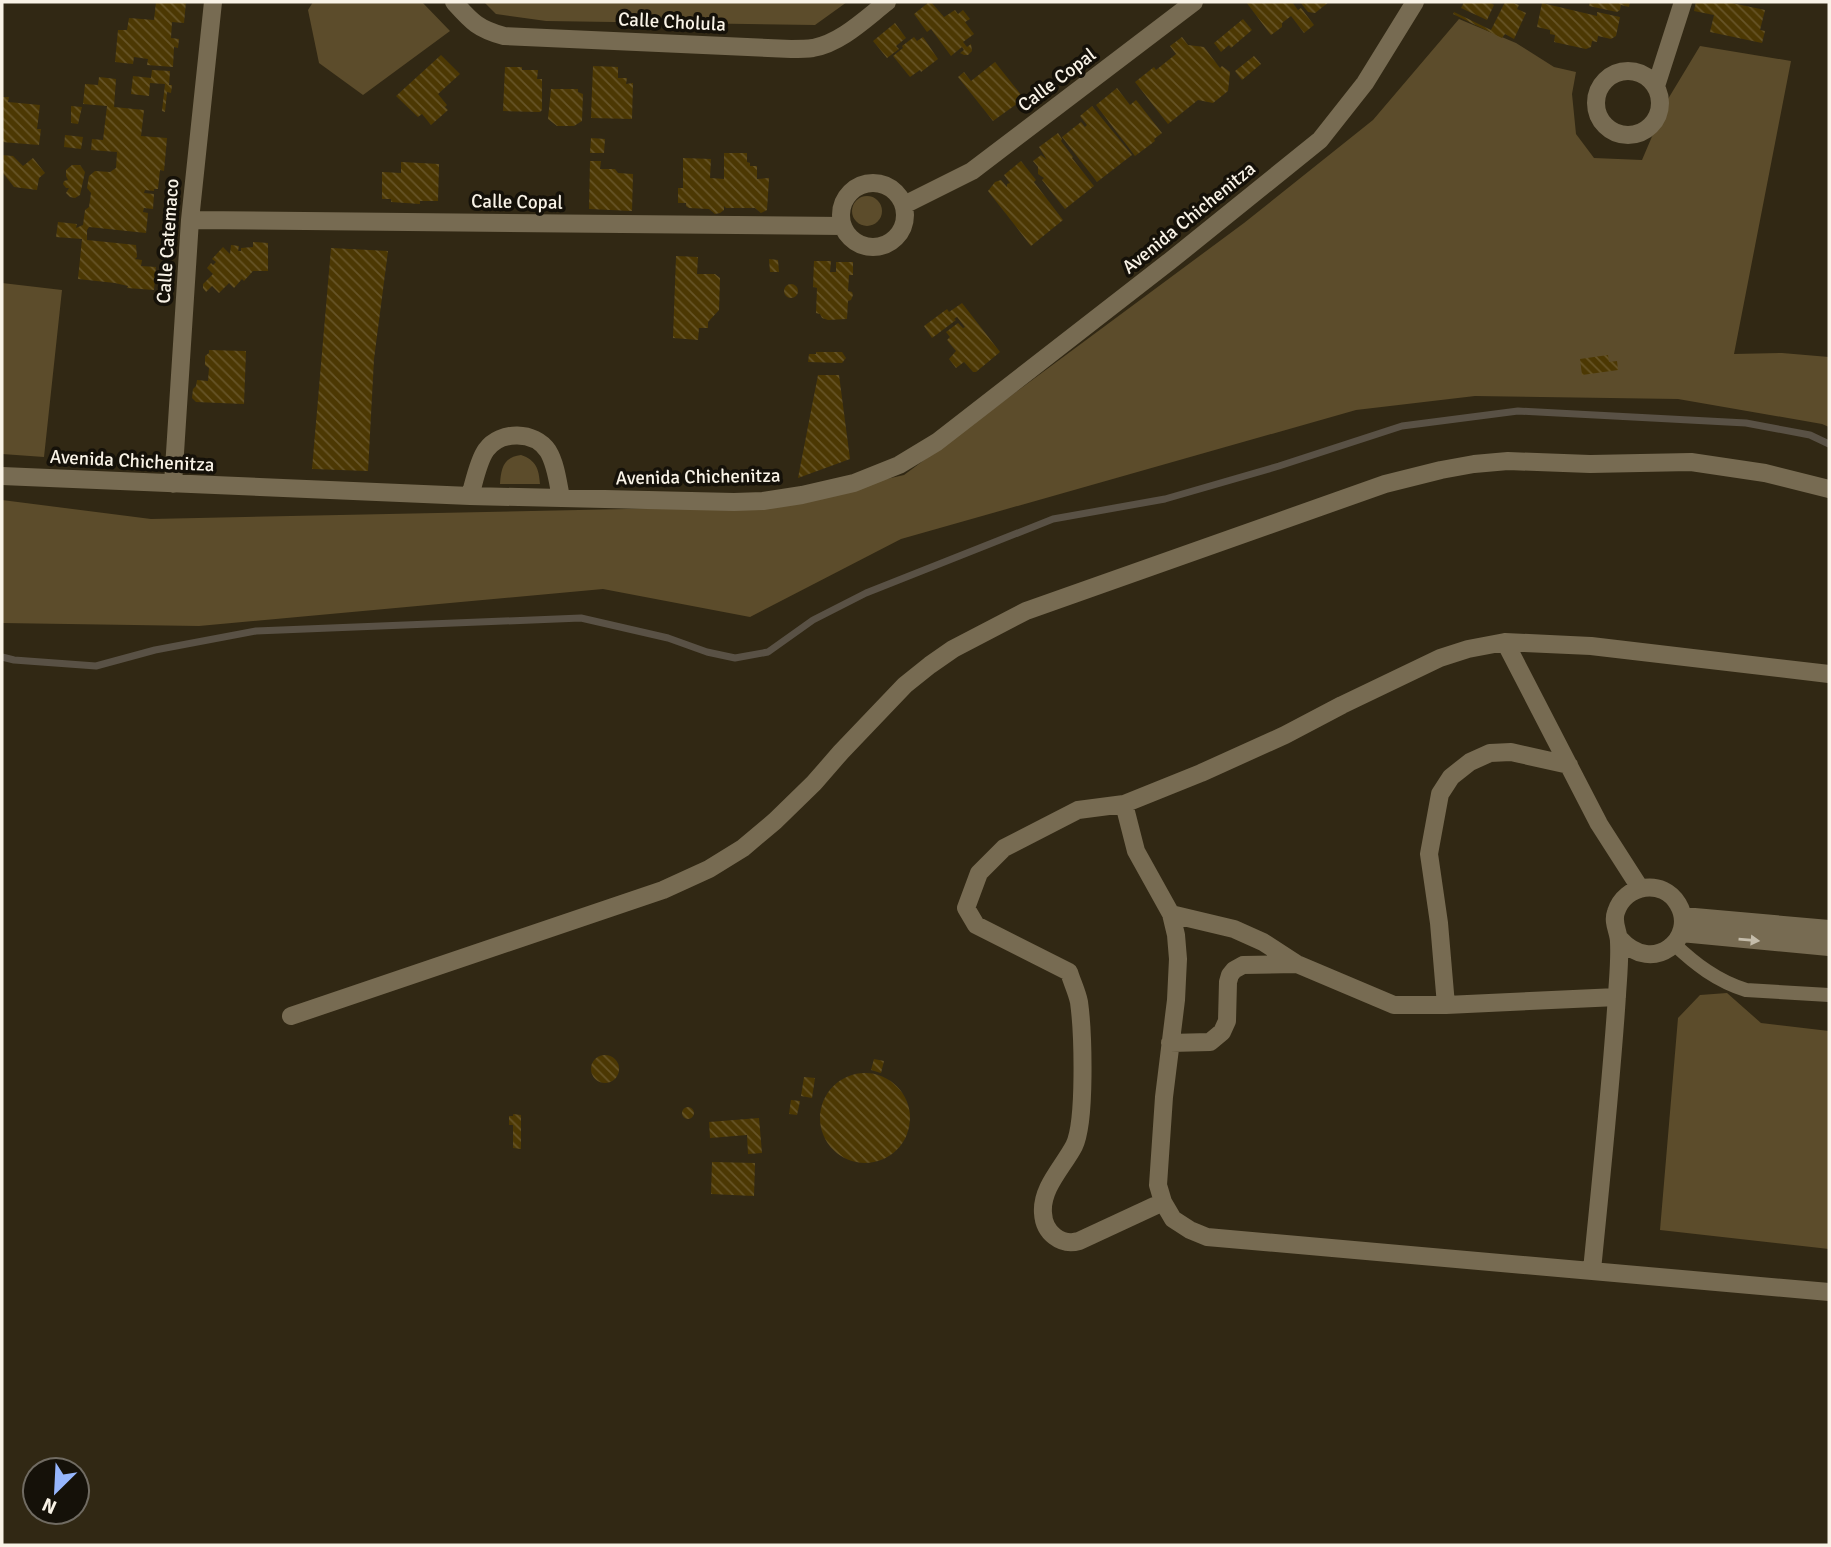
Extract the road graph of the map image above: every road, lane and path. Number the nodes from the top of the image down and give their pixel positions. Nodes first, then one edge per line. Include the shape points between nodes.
1 (213, 2) edge
2 (454, 2) edge
3 (887, 2) edge
4 (1194, 2) edge
5 (1415, 2) edge
6 (1683, 2) edge
7 (1656, 86) dead end
8 (904, 205) junction
9 (190, 220) junction
10 (843, 226) junction
11 (2, 476) edge
12 (173, 484) junction
13 (1829, 489) edge
14 (470, 496) junction
15 (561, 498) junction
16 (1505, 642) junction
17 (1829, 674) edge
18 (1569, 765) junction
19 (1124, 804) junction
20 (1640, 888) junction
21 (1171, 914) junction
22 (1829, 929) edge
23 (1679, 931) junction
24 (1620, 939) junction
25 (1829, 947) edge
26 (1297, 964) junction
27 (1829, 995) edge
28 (1617, 997) junction
29 (1446, 1005) junction
30 (291, 1016) dead end
31 (1170, 1043) junction
32 (1163, 1202) junction
33 (1592, 1270) junction
34 (1829, 1292) edge

1 - 9 street, Calle Catemaco
2 - 3 street, Calle Cholula via 475,24 504,36 791,49 829,43
4 - 8 street, Calle Copal via 972,171
5 - 15 street, Avenida Chichenitza via 1365,83 1320,139 918,455 854,483 783,498 734,502
6 - 7 street
8 - 10 street via 904,226 898,236 881,246 855,241
8 - 10 street via 883,184 862,185 853,189 842,206
9 - 10 street, Calle Copal
9 - 12 street, Calle Catemaco
11 - 12 street, Avenida Chichenitza
12 - 14 street, Avenida Chichenitza
13 - 30 street via 1691,462 1508,461 1385,484 1026,611 953,649 905,685 775,821 709,869 663,890
14 - 15 street, Avenida Chichenitza
14 - 15 street via 486,450 497,440 514,435 530,437 547,450
16 - 17 street via 1632,650
16 - 18 street
16 - 19 street via 1440,658 1285,736
18 - 20 street via 1599,824
18 - 29 street via 1511,752 1490,753 1451,776 1440,794 1429,854
19 - 21 street via 1136,850
19 - 32 street via 1078,810 1004,848 979,873 966,908 976,925 1069,972 1079,1001 1080,1128 1043,1202 1046,1227 1061,1241 1071,1243
20 - 23 street via 1659,888 1675,899 1680,907
20 - 24 street via 1628,893 1615,915
21 - 26 street via 1234,929
21 - 31 street via 1178,958
22 - 23 street
23 - 24 street via 1664,952 1652,955 1628,948
23 -> 25 street
23 - 27 lane via 1697,965 1734,986
24 - 28 street
26 - 29 street via 1394,1005
26 - 31 street via 1243,965 1234,970 1228,982 1227,1021 1222,1032 1210,1042
28 - 29 street
28 - 33 street
31 - 32 street via 1158,1185
32 - 33 street via 1173,1219 1207,1237
33 - 34 street

